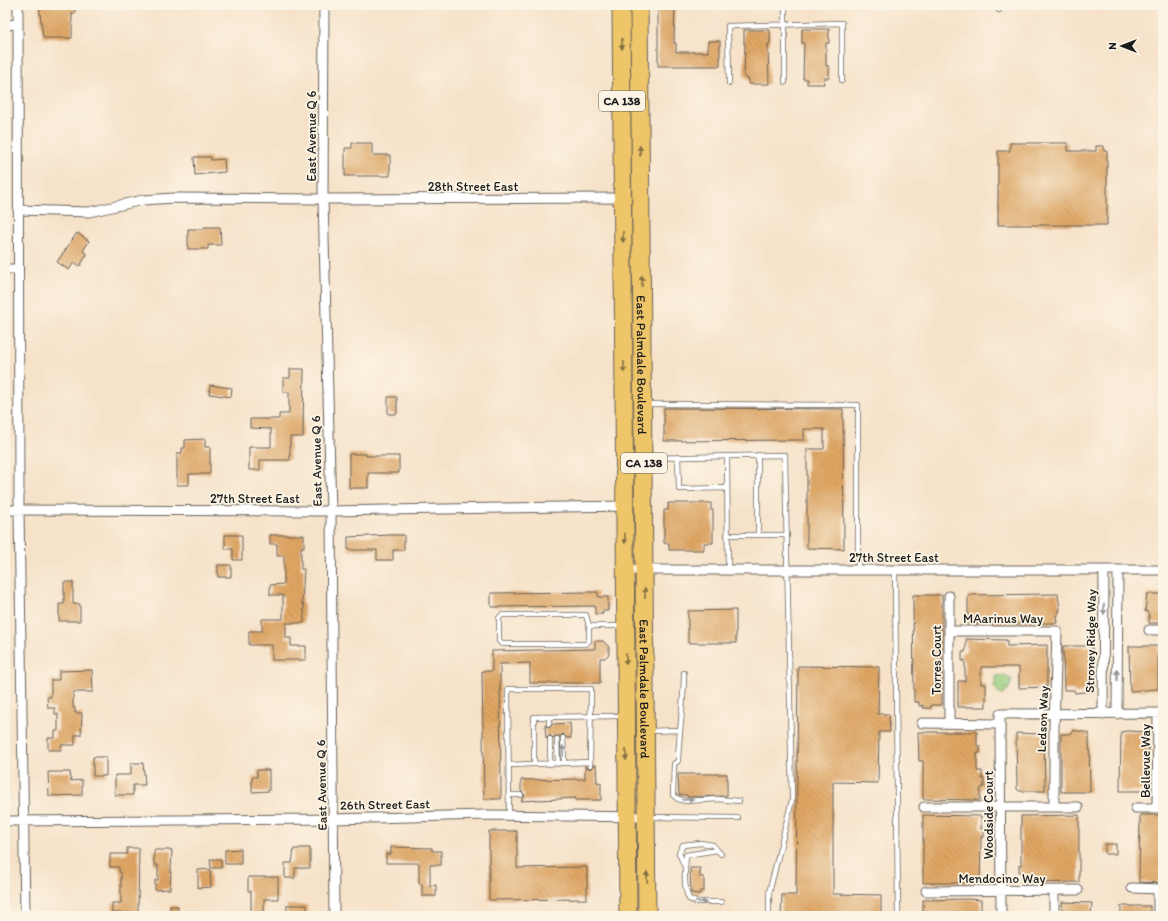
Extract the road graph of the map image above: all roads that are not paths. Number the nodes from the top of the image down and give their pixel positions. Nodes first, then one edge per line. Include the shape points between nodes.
1 (18, 5) edge
2 (324, 5) edge
3 (622, 5) edge
4 (639, 5) edge
5 (786, 5) edge
6 (5, 24) edge
7 (18, 24) junction
8 (786, 25) junction
9 (842, 80) dead end
10 (729, 82) dead end
11 (785, 82) dead end
12 (623, 198) junction
13 (323, 199) junction
14 (18, 210) junction
15 (5, 269) edge
16 (18, 269) junction
17 (643, 404) junction
18 (758, 455) junction
19 (727, 456) junction
20 (678, 457) junction
21 (644, 458) junction
22 (727, 488) junction
23 (625, 506) junction
24 (5, 510) edge
25 (19, 510) junction
26 (330, 511) junction
27 (727, 535) junction
28 (758, 535) junction
29 (787, 535) junction
30 (625, 570) junction
31 (644, 570) junction
32 (728, 570) junction
33 (788, 570) junction
34 (858, 570) junction
35 (895, 570) junction
36 (1104, 570) junction
37 (1118, 570) junction
38 (1163, 570) edge
39 (949, 596) dead end
40 (589, 626) junction
41 (625, 626) junction
42 (1149, 630) dead end
43 (1163, 630) edge
44 (949, 631) junction
45 (1057, 632) joint
46 (684, 673) dead end
47 (1055, 714) junction
48 (1102, 714) junction
49 (1117, 714) junction
50 (1160, 714) edge
51 (626, 716) junction
52 (549, 717) junction
53 (557, 717) junction
54 (563, 717) junction
55 (590, 717) junction
56 (922, 723) dead end
57 (950, 723) junction
58 (549, 724) dead end
59 (557, 724) dead end
60 (563, 724) dead end
61 (1000, 724) junction
62 (679, 730) junction
63 (646, 732) junction
64 (563, 738) dead end
65 (550, 739) dead end
66 (557, 739) dead end
67 (534, 764) junction
68 (550, 764) junction
69 (558, 764) junction
70 (564, 764) junction
71 (509, 765) junction
72 (509, 795) junction
73 (522, 795) dead end
74 (739, 800) dead end
75 (924, 807) dead end
76 (1001, 807) junction
77 (1054, 807) junction
78 (1078, 808) dead end
79 (1136, 808) dead end
80 (1160, 808) edge
81 (509, 815) junction
82 (627, 817) junction
83 (647, 817) junction
84 (738, 818) dead end
85 (334, 819) junction
86 (5, 821) edge
87 (24, 821) junction
88 (717, 850) junction
89 (721, 854) dead end
90 (685, 867) junction
91 (1132, 888) dead end
92 (1161, 889) edge
93 (1078, 890) dead end
94 (1001, 891) junction
95 (1054, 891) junction
96 (926, 892) dead end
97 (721, 902) dead end
98 (25, 916) edge
99 (334, 916) edge
100 (628, 916) edge
101 (647, 916) edge
102 (769, 916) edge
103 (898, 916) edge
104 (1002, 916) edge
105 (1054, 916) edge
106 (1158, 916) edge

1 - 7 street
2 - 13 street, East Avenue Q 6
3 -> 12 highway, East Palmdale Boulevard / CA 138
17 -> 4 highway, East Palmdale Boulevard / CA 138
5 - 8 lane
6 - 7 street
7 - 14 street
8 - 9 lane via 842,24
8 - 10 lane via 728,26
8 - 11 lane
12 - 13 street, 28th Street East
12 -> 23 highway, East Palmdale Boulevard / CA 138
13 - 14 street, 28th Street East via 174,198 143,200 89,212
13 - 26 street, East Avenue Q 6
14 - 16 street
15 - 16 street
16 - 25 street
17 - 21 highway, East Palmdale Boulevard / CA 138
17 - 34 lane via 858,405
18 - 19 lane
18 - 28 lane
18 - 29 lane via 786,455
19 - 20 lane
19 - 22 lane
20 - 21 lane
20 - 22 lane via 679,489
21 - 31 highway, East Palmdale Boulevard / CA 138
22 - 27 lane
23 - 26 street, 27th Street East
23 -> 30 highway, East Palmdale Boulevard / CA 138
24 - 25 street, 27th Street East
25 - 26 street, 27th Street East
25 - 87 street
26 - 85 street, East Avenue Q 6
27 - 28 lane
27 - 32 lane
28 - 29 lane
29 - 33 lane
30 - 31 street, 27th Street East
30 - 41 highway, East Palmdale Boulevard / CA 138
31 - 32 street, 27th Street East
63 -> 31 highway, East Palmdale Boulevard / CA 138
32 - 33 street, 27th Street East
33 - 34 street, 27th Street East
33 - 102 lane via 792,800 769,893
34 - 35 street, 27th Street East
35 - 36 street, 27th Street East
35 - 103 lane
36 - 37 street, 27th Street East
36 -> 48 street, Stroney Ridge Way
37 - 38 street, 27th Street East
49 -> 37 street
39 - 44 street, Torres Court
40 - 40 lane via 586,615 502,615 499,618 499,642 586,644 589,642
40 - 41 lane
41 -> 51 highway, East Palmdale Boulevard / CA 138
42 - 43 street
44 - 45 street, MAarinus Way
44 - 57 street, Torres Court
45 - 47 street, Ledson Way
46 - 62 lane via 684,701
47 - 48 street
47 - 61 street, Woodside Court via 1000,714
47 - 77 street, Ledson Way
48 - 49 street
49 - 50 street
50 - 80 street, Bellevue Way
51 - 55 lane
51 -> 82 highway, East Palmdale Boulevard / CA 138
52 - 53 lane
52 - 58 lane
52 - 67 lane via 534,717
53 - 54 lane
53 - 59 lane
54 - 55 lane
54 - 60 lane
55 - 70 lane via 590,764
55 - 71 lane via 590,689 508,689
56 - 57 street
57 - 61 street
61 - 76 street, Woodside Court
62 - 63 lane
62 -> 74 lane via 673,795 686,801
63 - 83 highway, East Palmdale Boulevard / CA 138
70 -> 64 lane
65 - 68 lane
66 - 69 lane
67 - 68 lane
67 - 71 lane
68 - 69 lane
69 - 70 lane
71 - 72 lane
72 - 73 lane
72 - 81 lane
75 - 76 street
76 - 77 street
76 - 94 street, Woodside Court
77 - 78 street
79 - 80 street
81 - 82 street, 26th Street East
81 - 85 street, 26th Street East
82 - 83 street, 26th Street East
82 - 100 highway, East Palmdale Boulevard / CA 138
83 - 84 lane
101 -> 83 highway, East Palmdale Boulevard / CA 138
85 - 87 street, 26th Street East
85 - 99 street, East Avenue Q 6
86 - 87 street, 26th Street East
87 - 98 street
88 - 89 lane
88 - 90 lane via 686,855
88 - 90 lane via 713,845 701,843 683,845 679,853
90 -> 97 lane via 688,899 696,902
91 - 92 street
92 - 106 street
93 - 95 street, Mendocino Way
94 - 95 street, Mendocino Way
94 - 96 street, Mendocino Way
94 - 104 street, Woodside Court
95 - 105 street

